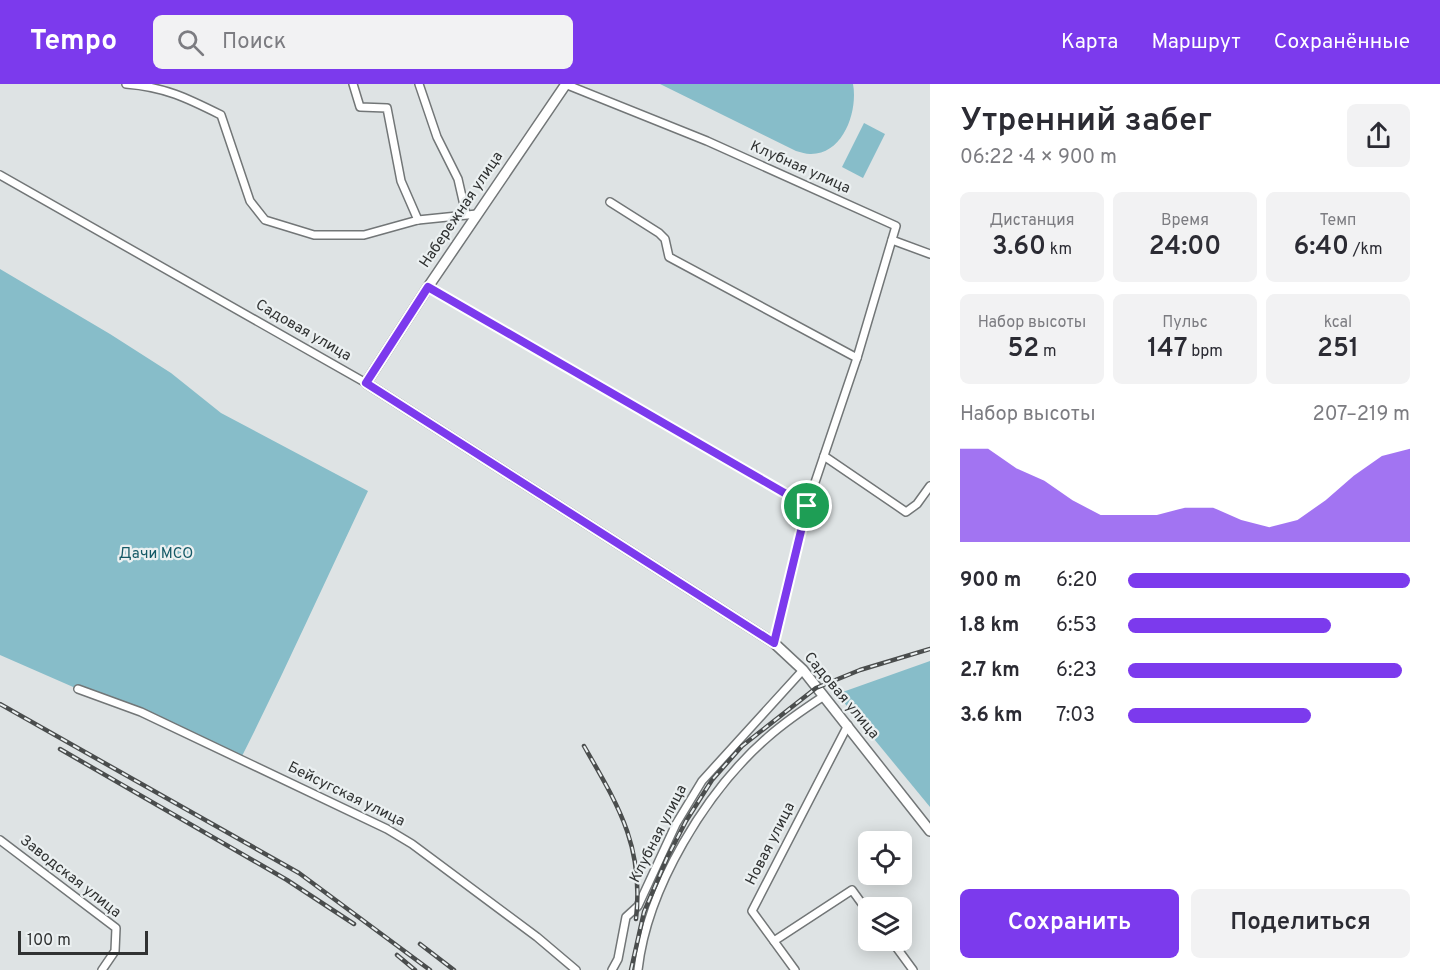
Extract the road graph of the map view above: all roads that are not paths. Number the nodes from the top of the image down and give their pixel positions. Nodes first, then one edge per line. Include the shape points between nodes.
1 (126, 84) edge
2 (353, 84) edge
3 (419, 84) edge
4 (566, 84) edge
5 (0, 175) edge
6 (610, 202) dead end
7 (466, 214) junction
8 (477, 214) junction
9 (418, 220) junction
10 (892, 240) junction
11 (930, 254) edge
12 (428, 287) junction
13 (857, 358) junction
14 (366, 383) junction
15 (824, 456) junction
16 (930, 486) edge
17 (807, 506) junction
18 (774, 643) junction
19 (803, 670) junction
20 (78, 689) dead end
21 (824, 696) junction
22 (848, 725) junction
23 (930, 831) edge
24 (0, 840) edge
25 (858, 898) edge
26 (774, 940) junction
27 (899, 951) edge
28 (102, 970) edge
29 (576, 970) edge
30 (612, 970) edge
31 (638, 970) edge
32 (795, 970) edge
33 (913, 970) edge

1 - 9 street via 152,86 221,115 250,201 265,220 314,235 364,235
2 - 9 street via 360,107 387,108 401,181
3 - 7 street via 437,137 458,180
4 - 8 street, Набережная улица
4 - 10 street, Клубная улица via 707,141 896,226
5 - 14 street, Садовая улица
6 - 13 street via 659,233 665,239 669,257
7 - 8 street
7 - 9 street
8 - 12 street, Набережная улица
10 - 11 street
10 - 13 street
12 - 14 street, Набережная улица
12 - 17 street
13 - 15 street
14 - 18 street, Садовая улица
15 - 16 street via 906,512
15 - 17 street
17 - 18 street
18 - 19 street, Садовая улица
19 - 21 street, Садовая улица
19 - 30 street, Клубная улица via 702,781 676,824 638,906 626,917
20 - 29 street, Бейсугская улица via 141,712 387,829 528,930
21 - 22 street, Садовая улица
21 - 31 street via 767,737 730,775 703,811 655,899
22 - 23 street, Садовая улица
22 - 26 street, Новая улица via 753,910
24 - 28 street, Заводская улица via 116,928 115,951
25 - 26 street via 852,890
26 - 32 street, Новая улица
27 - 33 street

